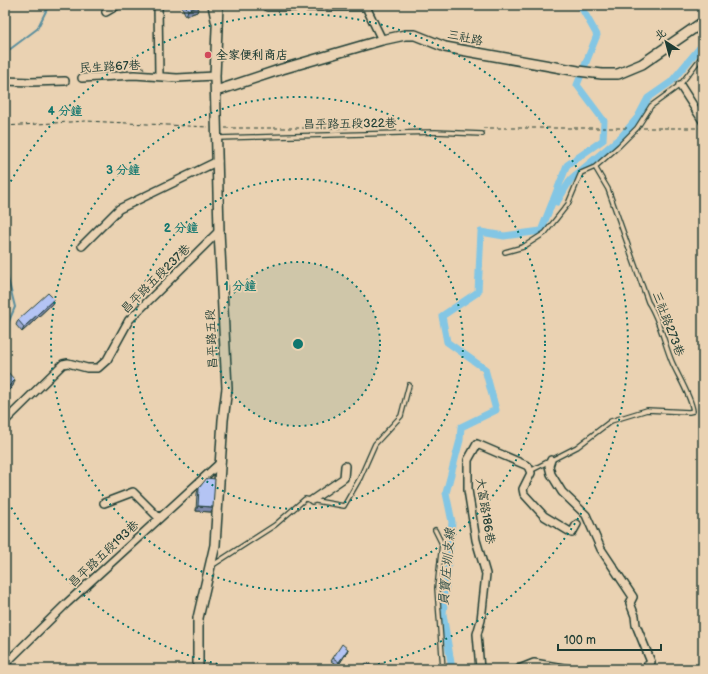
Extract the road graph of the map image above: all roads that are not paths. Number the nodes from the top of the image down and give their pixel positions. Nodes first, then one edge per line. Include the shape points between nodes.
1 (118, 5) edge
2 (158, 5) edge
3 (212, 5) edge
4 (218, 5) edge
5 (367, 6) edge
6 (267, 7) dead end
7 (106, 12) dead end
8 (703, 22) edge
9 (217, 30) junction
10 (382, 40) junction
11 (703, 55) edge
12 (159, 76) junction
13 (216, 76) junction
14 (82, 78) dead end
15 (5, 81) edge
16 (65, 81) dead end
17 (680, 85) junction
18 (216, 91) junction
19 (703, 121) edge
20 (482, 134) dead end
21 (218, 138) junction
22 (218, 161) junction
23 (595, 167) junction
24 (219, 231) junction
25 (82, 246) dead end
26 (504, 252) dead end
27 (409, 384) dead end
28 (5, 421) edge
29 (551, 460) junction
30 (220, 462) junction
31 (345, 466) dead end
32 (530, 471) junction
33 (312, 500) junction
34 (104, 503) dead end
35 (159, 518) junction
36 (577, 524) dead end
37 (435, 530) dead end
38 (210, 567) junction
39 (5, 664) edge
40 (198, 669) edge
41 (443, 669) edge
42 (480, 669) edge
43 (519, 669) edge
44 (569, 669) edge
45 (644, 669) edge

1 - 7 street
2 - 12 street
3 - 9 street
4 - 9 street, 昌平路五段
5 - 6 street
5 - 10 street
8 - 10 street, 三社路 via 642,64 618,74 578,71 445,47 415,35
9 - 13 street, 昌平路五段
10 - 18 street, 三社路
11 - 17 lane
12 - 13 street, 民生路67巷
12 - 14 street, 民生路67巷
13 - 18 street, 昌平路五段
15 - 16 street, 民生路67巷
17 - 19 street
17 - 23 lane via 651,106 637,128
18 - 21 street, 昌平路五段
20 - 21 lane, 昌平路五段322巷 via 435,132
21 - 22 street, 昌平路五段
22 - 24 street, 昌平路五段
22 - 25 street via 119,209
23 - 26 lane via 581,173 568,204 546,233 523,247
23 - 29 lane, 三社路273巷 via 608,189 648,302 654,311 692,411 647,410 611,421 577,446
24 - 28 street, 昌平路五段237巷 via 129,320 107,360 98,368 63,364
24 - 30 street, 昌平路五段 via 227,388
27 - 33 lane via 401,416 375,444 344,506
29 - 32 lane
29 - 45 street via 549,466 556,483 569,500 586,515 601,549 633,597 630,603 650,662
30 - 35 street, 昌平路五段193巷
30 - 38 street, 昌平路五段 via 215,545
31 - 33 street via 344,478
32 - 36 street via 523,489 524,494 544,516 572,533
32 - 42 street, 大富路186巷 via 528,466 477,444 468,460 468,490 476,540 486,574 477,634
33 - 38 lane via 305,499 275,526
34 - 35 street via 133,492
35 - 39 street, 昌平路五段193巷
37 - 41 lane via 442,544 437,588
38 - 40 street, 昌平路五段 via 198,618
43 - 44 street via 534,663

